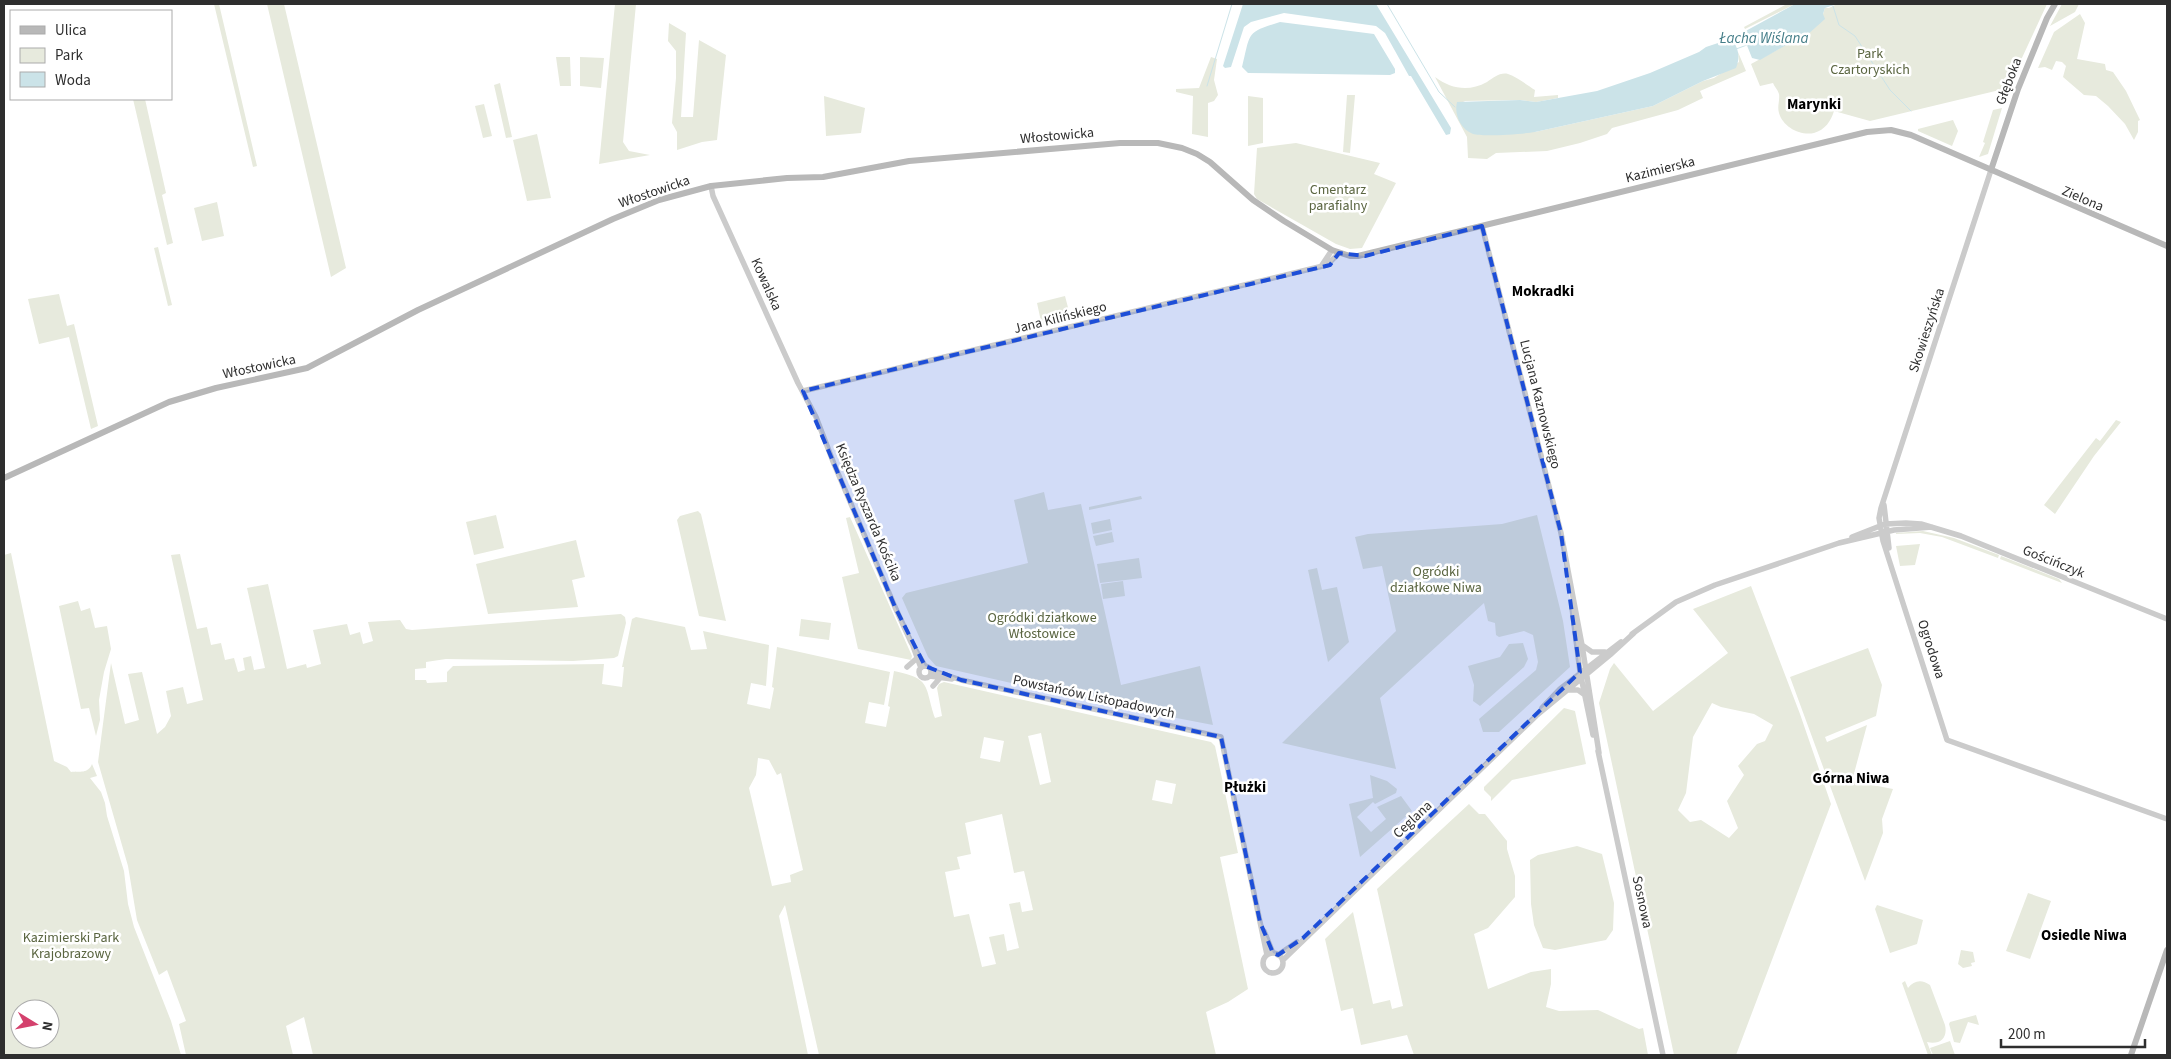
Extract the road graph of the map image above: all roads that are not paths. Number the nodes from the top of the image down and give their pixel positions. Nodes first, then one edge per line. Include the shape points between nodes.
1 (2055, 4) edge
2 (1991, 170) junction
3 (711, 186) junction
4 (1482, 226) junction
5 (2167, 246) edge
6 (1336, 252) junction
7 (803, 391) junction
8 (4, 478) edge
9 (1882, 525) junction
10 (1932, 527) junction
11 (1884, 533) junction
12 (1839, 543) junction
13 (1571, 589) junction
14 (2167, 619) edge
15 (1634, 633) junction
16 (911, 642) junction
17 (1582, 645) junction
18 (1607, 652) junction
19 (916, 659) junction
20 (907, 667) dead end
21 (923, 667) junction
22 (931, 673) junction
23 (1584, 673) junction
24 (940, 678) junction
25 (961, 680) junction
26 (933, 686) dead end
27 (1568, 690) junction
28 (1585, 695) junction
29 (1536, 716) junction
30 (1599, 753) junction
31 (2167, 819) edge
32 (2167, 950) edge
33 (1275, 956) joint
34 (1663, 1055) edge
35 (2131, 1055) edge

1 - 2 main road, Głęboka via 2018,89
2 - 4 main road, Kazimierska via 1910,135 1876,130
2 - 5 main road, Zielona
2 - 9 street, Skowieszyńska via 1885,497
3 - 6 main road, Włostowicka via 831,176 909,161 1120,142 1158,143 1182,148 1204,158 1253,200
3 - 7 street, Kowalska
3 - 8 main road, Włostowicka via 659,200 613,219 418,310 307,368 169,402
4 - 6 main road, Kazimierska via 1365,256
4 - 13 street, Lucjana Kaznowskiego via 1558,524
6 - 7 street, Jana Kilińskiego via 1322,265
7 - 16 street, Księdza Ryszarda Kościka
9 - 10 street, Gościńczyk via 1914,523
9 - 11 street, Skowieszyńska
9 - 12 street
10 - 11 street, Gościńczyk
10 - 14 street, Gościńczyk
11 - 12 street
11 - 31 street, Ogrodowa via 1947,740
12 - 15 street via 1701,590 1676,602
13 - 17 street, Lucjana Kaznowskiego
13 - 23 street, Lucjana Kaznowskiego
15 - 18 street
15 - 23 street
16 - 19 street, Księdza Ryszarda Kościka
16 - 21 street, Księdza Ryszarda Kościka
17 - 18 street via 1592,652
17 - 23 street, Lucjana Kaznowskiego
18 - 23 street
19 - 20 street
19 - 21 street, Księdza Ryszarda Kościka
21 - 22 street
21 - 22 street via 919,671 920,676 925,678
22 - 24 street, Powstańców Listopadowych
22 - 25 street, Powstańców Listopadowych
23 - 27 street, Ceglana
23 - 28 street, Sosnowa
23 - 29 street, Ceglana via 1548,701
23 - 30 street, Sosnowa
24 - 25 street, Powstańców Listopadowych
24 - 26 street
25 - 33 street, Powstańców Listopadowych via 1221,737 1260,922
27 - 28 street via 1578,690
27 - 29 street, Ceglana
28 - 30 street, Sosnowa
29 - 33 street, Ceglana via 1304,938
30 - 34 street, Sosnowa
32 - 35 main road

